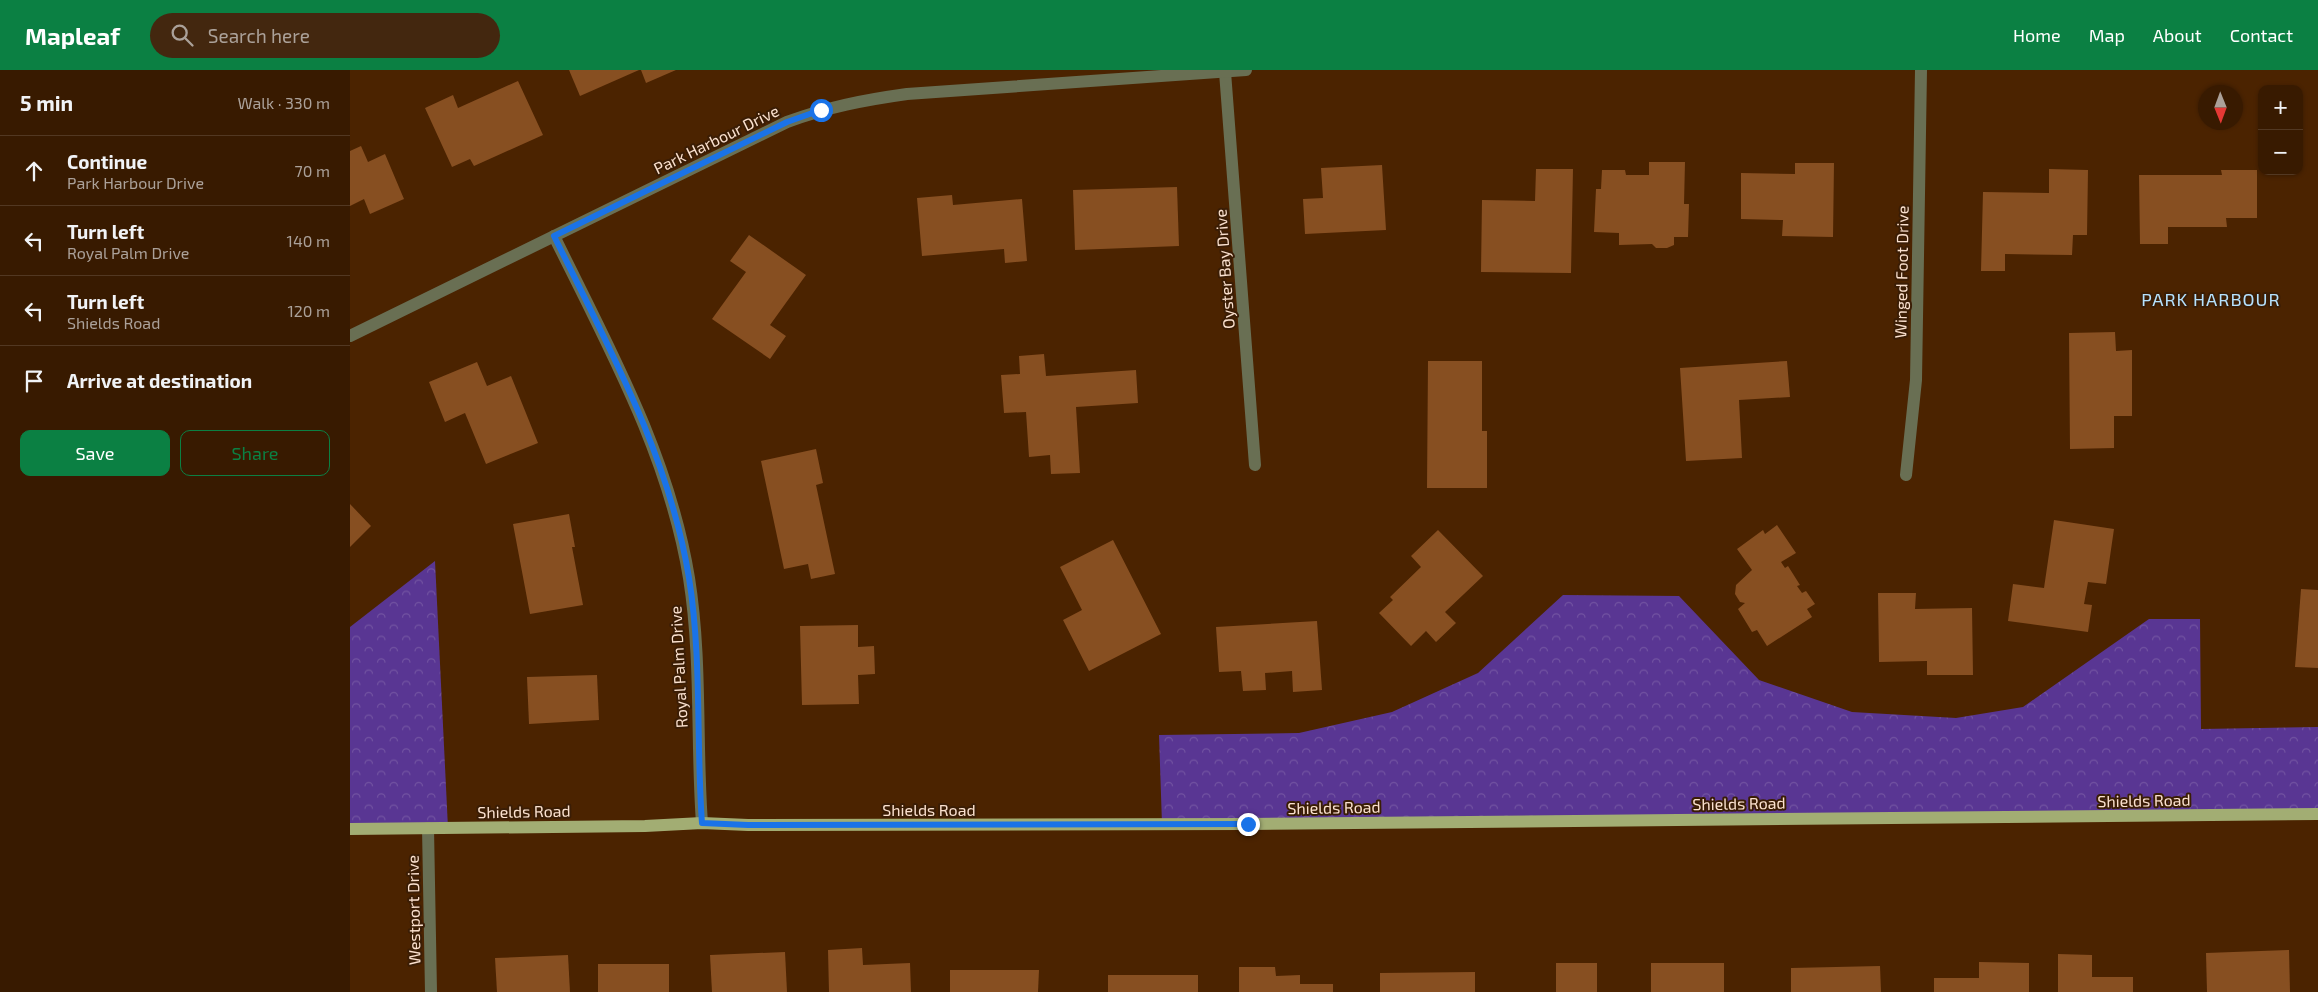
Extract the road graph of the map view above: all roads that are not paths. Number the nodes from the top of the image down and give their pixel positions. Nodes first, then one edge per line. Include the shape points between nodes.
1 (1246, 70) edge
2 (1921, 70) edge
3 (1225, 72) junction
4 (554, 236) junction
5 (350, 336) edge
6 (1255, 465) dead end
7 (1906, 474) dead end
8 (2318, 814) edge
9 (702, 823) junction
10 (428, 828) junction
11 (350, 829) edge
12 (431, 992) edge

1 - 3 street, Park Harbour Drive
2 - 7 street, Winged Foot Drive via 1916,380
3 - 4 street, Park Harbour Drive via 907,94 856,101 787,122
3 - 6 street, Oyster Bay Drive
4 - 5 street, Park Harbour Drive
4 - 9 street, Royal Palm Drive via 634,399 658,459 676,521 689,578 696,640
8 - 9 main road, Shields Road via 1248,824
9 - 10 main road, Shields Road
10 - 11 main road, Shields Road
10 - 12 street, Westport Drive

